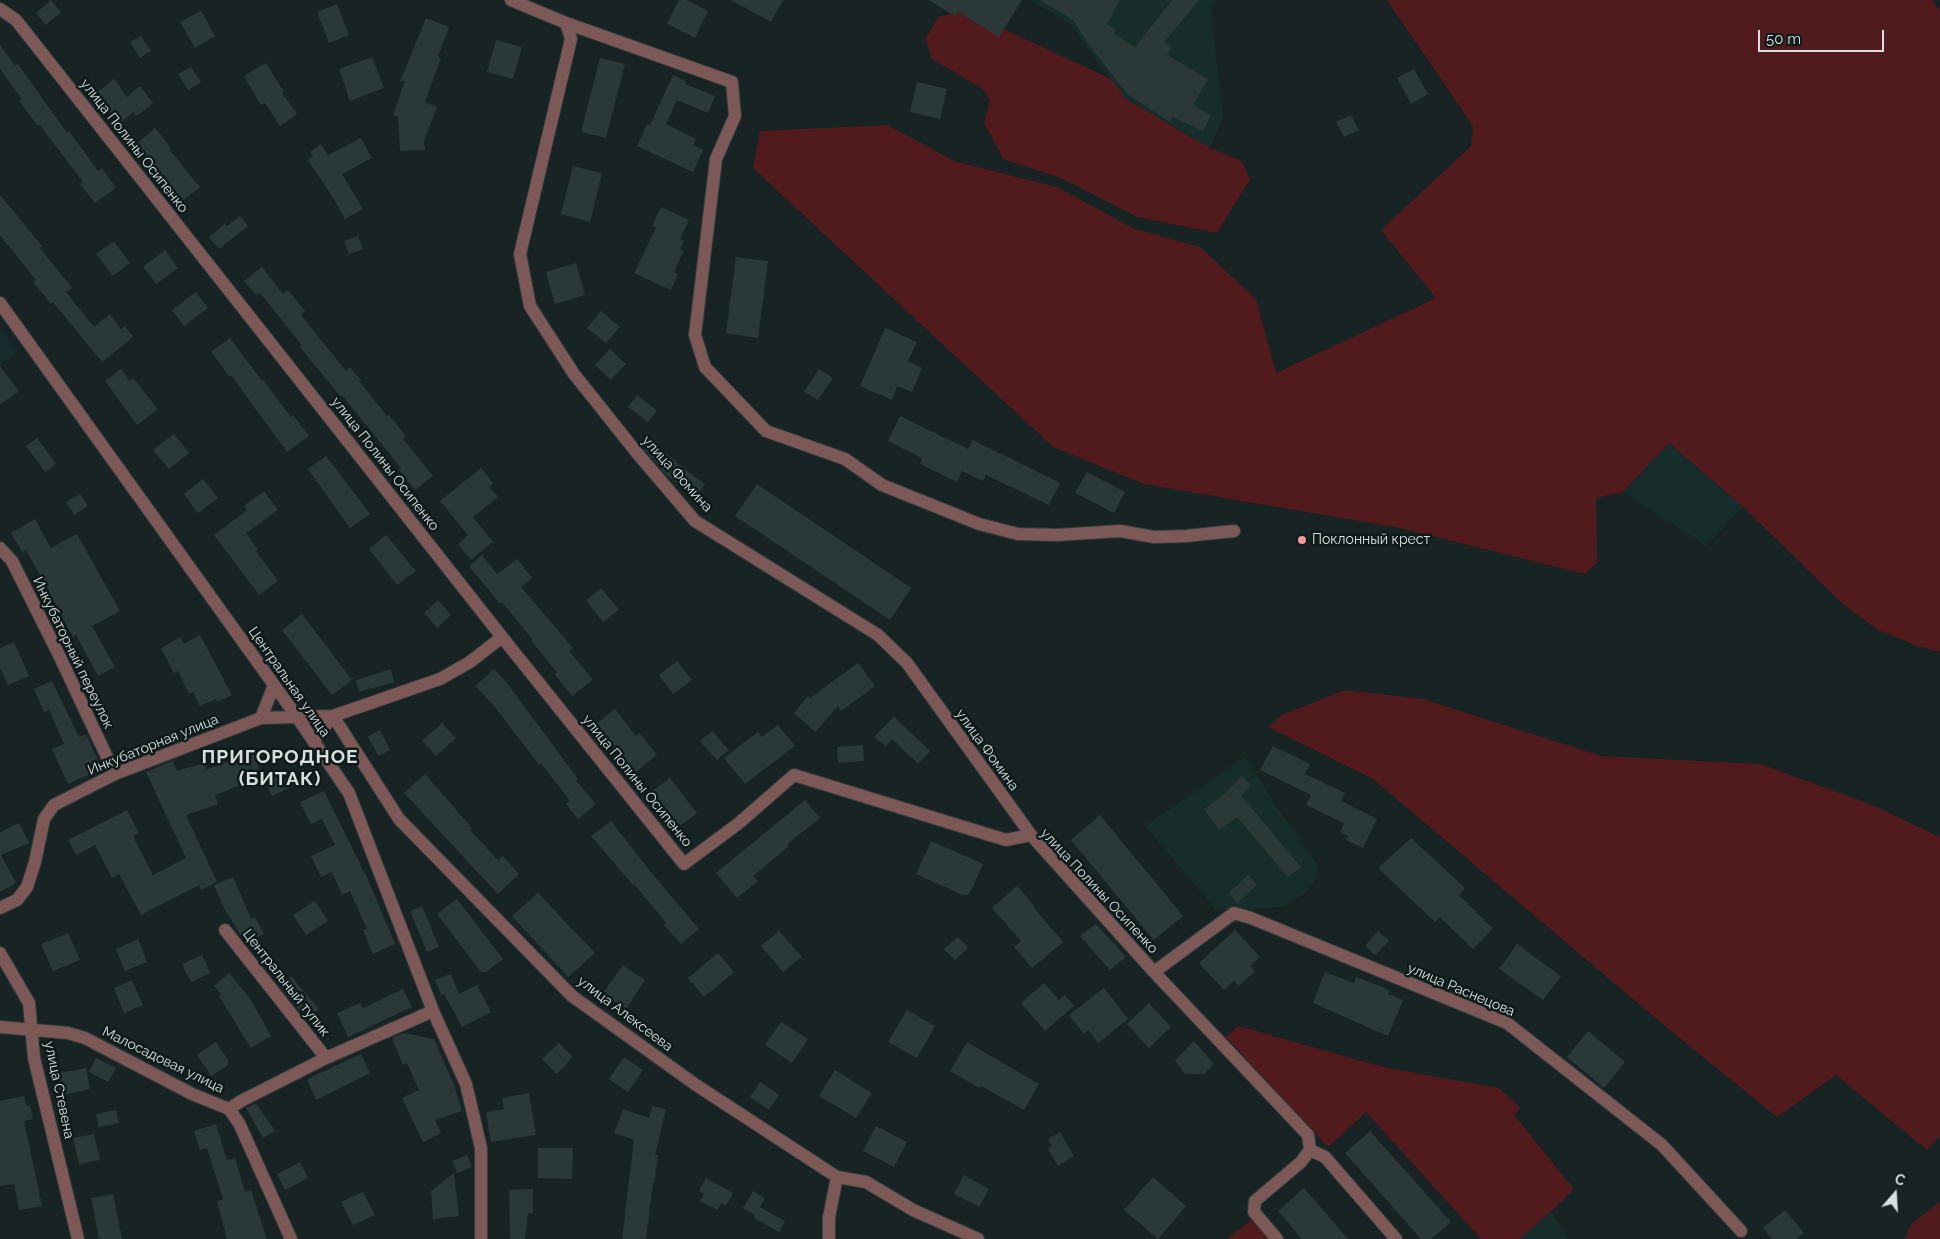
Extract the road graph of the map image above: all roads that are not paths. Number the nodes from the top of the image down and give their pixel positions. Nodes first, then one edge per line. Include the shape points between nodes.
1 (511, 0) edge
2 (0, 9) edge
3 (566, 23) junction
4 (0, 303) edge
5 (1234, 531) dead end
6 (0, 548) edge
7 (502, 637) junction
8 (274, 686) junction
9 (333, 716) junction
10 (297, 717) junction
11 (262, 718) junction
12 (314, 741) junction
13 (115, 774) junction
14 (1031, 835) junction
15 (0, 908) edge
16 (225, 930) dead end
17 (0, 953) edge
18 (1154, 972) junction
19 (433, 1012) junction
20 (0, 1027) edge
21 (32, 1030) junction
22 (326, 1058) junction
23 (229, 1109) junction
24 (1310, 1150) junction
25 (837, 1177) junction
26 (1741, 1231) dead end
27 (78, 1239) edge
28 (291, 1239) edge
29 (481, 1239) edge
30 (829, 1239) edge
31 (978, 1239) edge
32 (1277, 1239) edge
33 (1396, 1239) edge

1 - 3 street
2 - 7 street, улица Полины Осипенко via 16,20
3 - 5 street via 732,82 735,116 716,159 695,335 705,367 766,431 845,459 882,485 979,524 1018,534 1120,531 1154,537
3 - 14 street, улица Фомина via 571,39 520,254 530,306 574,374 695,521 878,635 908,663
4 - 8 street, Центральная улица
6 - 13 street, Инкубаторный переулок via 12,561
7 - 9 street, Инкубаторная улица via 470,662 440,679
7 - 14 street, улица Полины Осипенко via 684,864 739,823 794,775 1006,840
8 - 10 street, Центральная улица
8 - 11 street
9 - 10 street, Инкубаторная улица
9 - 12 street
9 - 25 street, улица Алексеева via 399,819 572,996 696,1085
10 - 11 street, Инкубаторная улица
10 - 12 street, Центральная улица
11 - 13 street, Инкубаторная улица
12 - 19 street, Центральная улица via 349,794
13 - 15 street, Инкубаторная улица via 54,805 44,819 27,887 17,900
14 - 18 street, улица Полины Осипенко
16 - 22 street, Центральный тупик
17 - 21 street, улица Стевена via 29,1003
18 - 24 street, улица Полины Осипенко via 1308,1135
18 - 26 street, улица Раснецова via 1234,913 1508,1023 1662,1145
19 - 22 street, Центральный тупик
19 - 29 street, Центральная улица via 466,1084 482,1148
20 - 21 street, Малосадовая улица
21 - 23 street, Малосадовая улица via 85,1038 192,1094
21 - 27 street, улица Стевена via 34,1058
22 - 23 street
23 - 28 street, Малосадовая улица via 239,1123
24 - 32 street via 1301,1162 1255,1201 1254,1212
24 - 33 street via 1325,1157
25 - 30 street via 829,1216
25 - 31 street, улица Алексеева via 866,1182 913,1210

